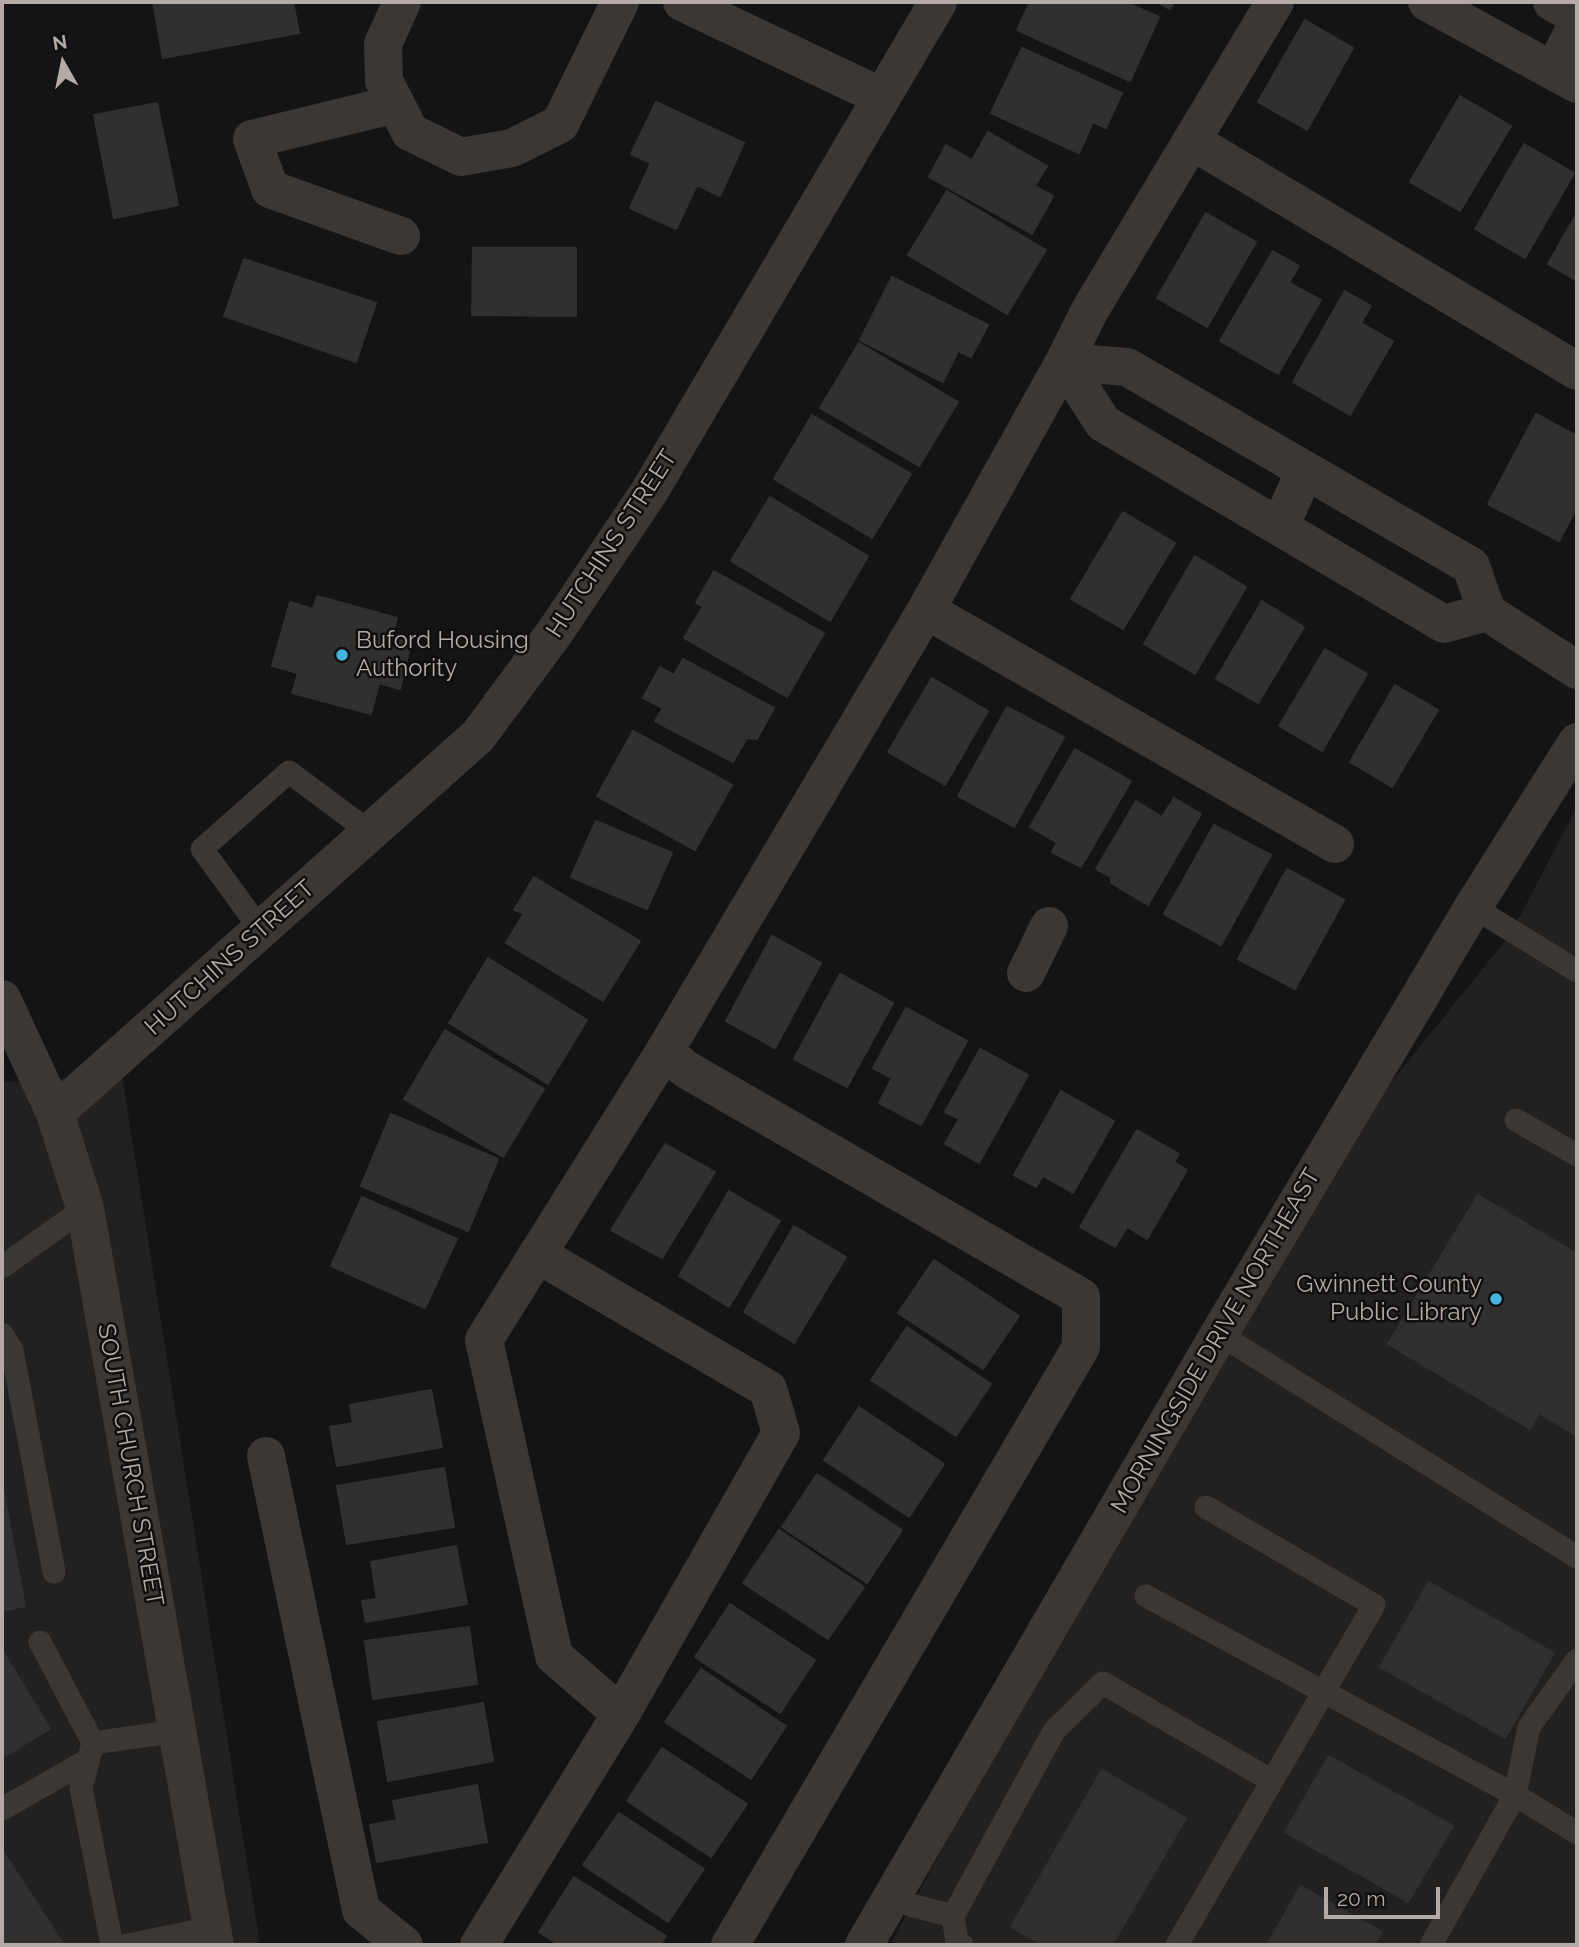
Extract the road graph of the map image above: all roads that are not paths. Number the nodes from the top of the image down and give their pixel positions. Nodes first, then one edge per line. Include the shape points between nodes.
1 (402, 2) edge
2 (620, 2) edge
3 (682, 2) edge
4 (938, 2) edge
5 (1275, 2) edge
6 (1427, 2) edge
7 (1552, 2) edge
8 (1577, 16) edge
9 (1577, 25) edge
10 (1565, 78) edge
11 (880, 96) junction
12 (396, 104) junction
13 (1192, 141) junction
14 (401, 236) dead end
15 (1065, 362) junction
16 (1577, 371) edge
17 (1305, 470) junction
18 (1280, 527) junction
19 (926, 610) junction
20 (1487, 612) junction
21 (1577, 670) edge
22 (1577, 743) edge
23 (371, 833) junction
24 (1335, 844) dead end
25 (1473, 907) junction
26 (1049, 926) dead end
27 (261, 930) junction
28 (1577, 971) edge
29 (1026, 973) dead end
30 (2, 999) edge
31 (664, 1052) junction
32 (55, 1113) junction
33 (1516, 1120) dead end
34 (1577, 1155) edge
35 (85, 1208) junction
36 (537, 1254) junction
37 (2, 1267) edge
38 (2, 1334) edge
39 (1219, 1334) junction
40 (266, 1456) dead end
41 (1206, 1507) dead end
42 (1577, 1557) edge
43 (54, 1572) dead end
44 (1146, 1596) dead end
45 (40, 1642) dead end
46 (1577, 1660) edge
47 (1323, 1692) junction
48 (621, 1714) junction
49 (177, 1731) junction
50 (91, 1751) junction
51 (1272, 1781) junction
52 (1515, 1795) junction
53 (2, 1808) edge
54 (1577, 1833) edge
55 (891, 1900) junction
56 (953, 1916) junction
57 (213, 1937) edge
58 (112, 1945) edge
59 (128, 1945) edge
60 (404, 1945) edge
61 (479, 1945) edge
62 (730, 1945) edge
63 (864, 1945) edge
64 (962, 1945) edge
65 (1177, 1945) edge
66 (1431, 1945) edge

1 - 12 street via 383,44 384,81
2 - 12 street via 560,124 512,148 461,157 410,132
3 - 11 street
4 - 11 street, HUTCHINS STREET
5 - 13 street
6 - 10 street
7 - 8 street
9 - 10 street
11 - 23 street, HUTCHINS STREET via 649,492 555,632 478,736
12 - 14 street via 252,139 270,190
13 - 15 street via 1090,310
13 - 16 street
15 - 17 street via 1127,367
15 - 18 street via 1103,423
15 - 19 street
17 - 18 street
17 - 20 street via 1471,566
18 - 20 street via 1444,624
19 - 24 street
19 - 31 street
20 - 21 street
22 - 25 street, MORNINGSIDE DRIVE NORTHEAST
23 - 27 street, HUTCHINS STREET
23 - 27 lane via 289,772 202,849
25 - 28 lane
25 - 39 street, MORNINGSIDE DRIVE NORTHEAST
26 - 29 street
27 - 32 street, HUTCHINS STREET
30 - 32 street, SOUTH CHURCH STREET
31 - 36 street
31 - 62 street via 687,1070 1081,1297 1082,1347
32 - 35 street, SOUTH CHURCH STREET
33 - 34 lane
35 - 37 lane
35 - 49 street, SOUTH CHURCH STREET
36 - 48 street via 484,1340 554,1656
36 - 48 street via 768,1389 781,1433
38 - 43 lane via 12,1350
39 - 42 lane
39 - 55 street, MORNINGSIDE DRIVE NORTHEAST
40 - 60 street via 361,1910
41 - 47 lane via 1374,1605
44 - 47 lane
45 - 50 lane
46 - 52 lane via 1529,1727
47 - 51 lane
47 - 52 lane
48 - 61 street
49 - 50 lane
49 - 57 street, SOUTH CHURCH STREET
50 - 53 lane
50 - 58 lane via 81,1788
51 - 56 lane via 1103,1683 1054,1731
51 - 65 lane
52 - 54 lane
52 - 66 lane
55 - 56 lane
55 - 63 street, MORNINGSIDE DRIVE NORTHEAST
56 - 64 lane via 957,1942
57 - 59 lane

